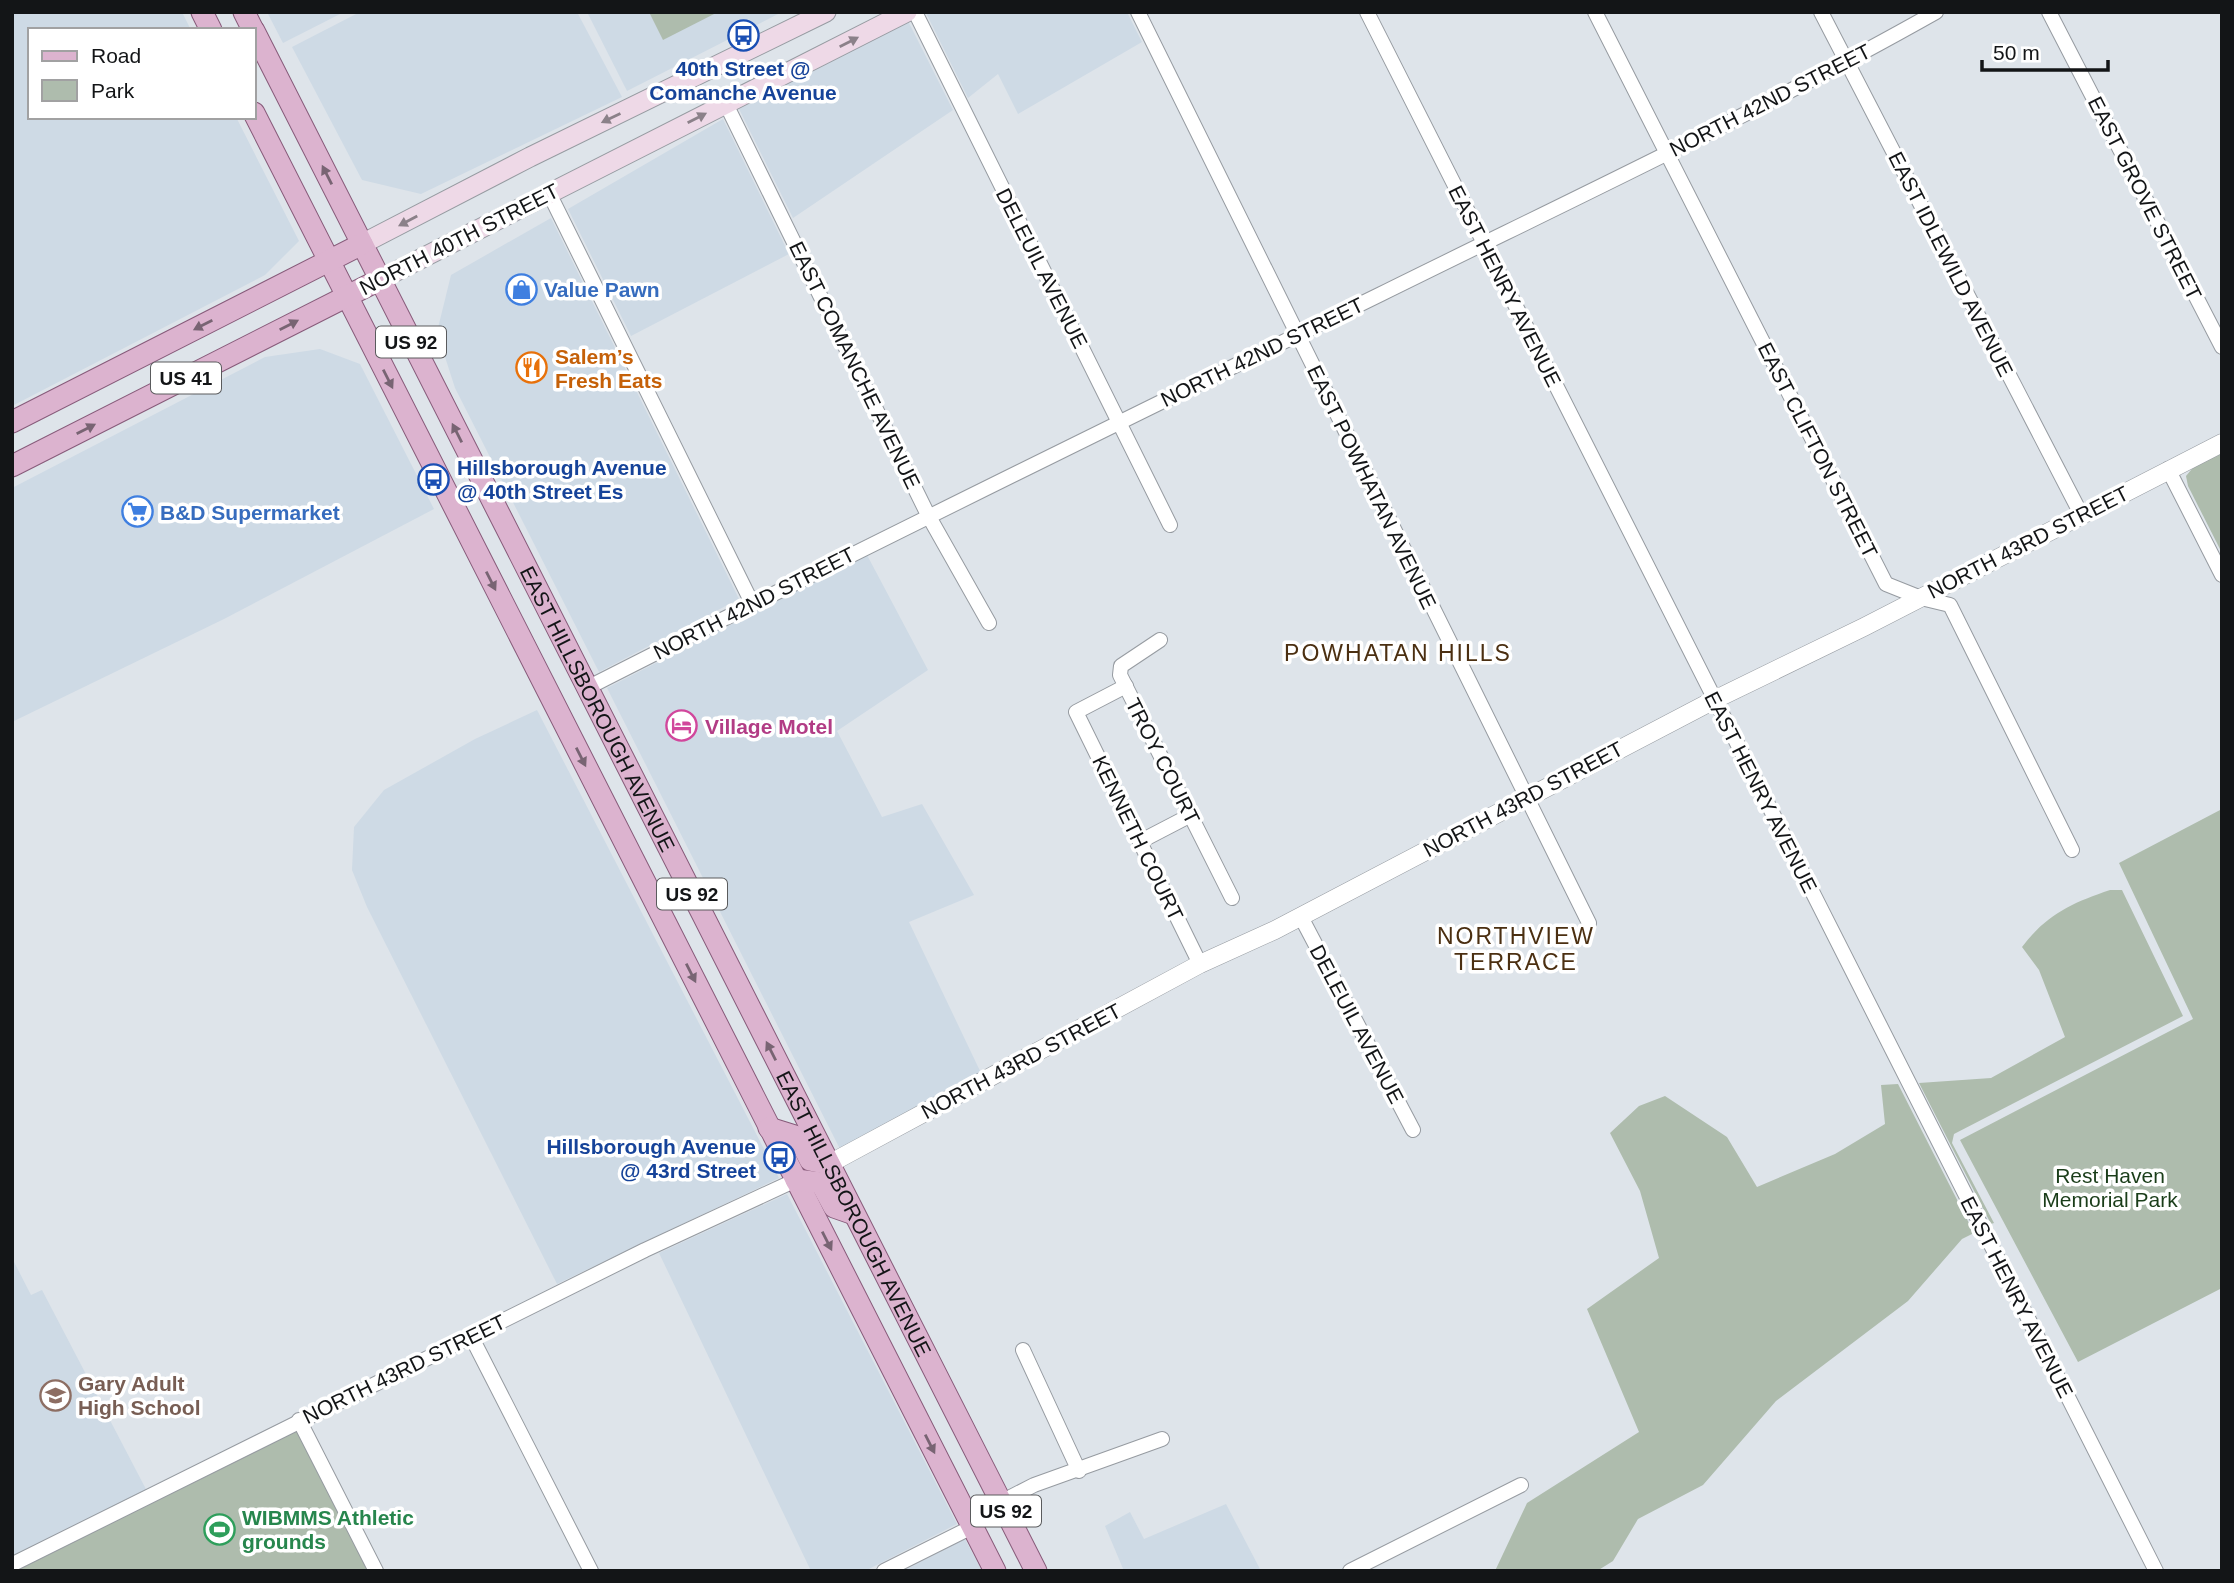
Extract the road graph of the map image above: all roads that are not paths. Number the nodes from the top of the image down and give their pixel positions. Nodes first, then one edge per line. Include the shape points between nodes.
1 (202, 12) edge
2 (244, 12) edge
3 (827, 12) edge
4 (907, 12) edge
5 (915, 12) edge
6 (1138, 12) edge
7 (1367, 12) edge
8 (1595, 12) edge
9 (1821, 12) edge
10 (1936, 12) edge
11 (2049, 12) edge
12 (210, 28) edge
13 (252, 28) edge
14 (256, 37) edge
15 (1847, 62) junction
16 (726, 104) junction
17 (256, 117) edge
18 (1667, 154) junction
19 (549, 193) junction
20 (362, 244) junction
21 (1483, 244) junction
22 (329, 260) junction
23 (379, 279) junction
24 (346, 296) junction
25 (1297, 335) junction
26 (2222, 347) edge
27 (12, 422) edge
28 (1119, 422) junction
29 (2222, 443) edge
30 (12, 466) edge
31 (2168, 469) junction
32 (928, 515) junction
33 (2082, 516) junction
34 (1170, 524) dead end
35 (2222, 575) edge
36 (1921, 598) junction
37 (752, 603) junction
38 (989, 624) dead end
39 (1160, 640) dead end
40 (1126, 687) junction
41 (587, 688) junction
42 (1714, 699) junction
43 (1526, 797) junction
44 (1191, 815) junction
45 (1141, 841) junction
46 (2073, 850) dead end
47 (1232, 898) dead end
48 (1300, 917) junction
49 (1589, 923) dead end
50 (1200, 964) junction
51 (769, 1128) junction
52 (1413, 1130) dead end
53 (829, 1164) junction
54 (796, 1180) junction
55 (854, 1214) junction
56 (472, 1338) junction
57 (1023, 1350) dead end
58 (299, 1420) junction
59 (1162, 1439) dead end
60 (1079, 1471) junction
61 (1521, 1485) dead end
62 (1001, 1502) junction
63 (972, 1527) junction
64 (15, 1563) dead end
65 (376, 1571) edge
66 (590, 1571) edge
67 (884, 1571) edge
68 (995, 1571) edge
69 (1036, 1571) edge
70 (1350, 1571) edge
71 (2156, 1571) edge

1 - 12 main road
2 - 13 main road, EAST HILLSBOROUGH AVENUE
3 -> 20 main road, NORTH 40TH STREET
16 -> 4 main road, NORTH 40TH STREET
5 - 28 street, DELEUIL AVENUE
6 - 25 street, EAST POWHATAN AVENUE
7 - 21 street, EAST HENRY AVENUE
8 - 18 street, EAST CLIFTON STREET
9 - 15 street, EAST IDLEWILD AVENUE
10 - 15 street, NORTH 42ND STREET
11 - 26 street, EAST GROVE STREET
20 -> 14 main road, EAST HILLSBOROUGH AVENUE
15 - 18 street, NORTH 42ND STREET
15 - 33 street, EAST IDLEWILD AVENUE
19 -> 16 main road, NORTH 40TH STREET
16 - 32 street, EAST COMANCHE AVENUE
17 - 22 main road, EAST HILLSBOROUGH AVENUE
18 - 21 street, NORTH 42ND STREET
18 - 36 street, EAST CLIFTON STREET via 1886,584
19 - 23 main road, NORTH 40TH STREET
19 - 37 street
20 - 22 main road, NORTH 40TH STREET
20 - 23 main road, EAST HILLSBOROUGH AVENUE
21 - 25 street, NORTH 42ND STREET
21 - 42 street, EAST HENRY AVENUE
22 - 24 main road, EAST HILLSBOROUGH AVENUE / US 92
22 -> 27 main road, NORTH 40TH STREET / US 41
23 - 24 main road, NORTH 40TH STREET / US 41
41 -> 23 main road, EAST HILLSBOROUGH AVENUE / US 92
30 -> 24 main road, NORTH 40TH STREET / US 41
24 -> 51 main road, EAST HILLSBOROUGH AVENUE / US 92
25 - 28 street, NORTH 42ND STREET
25 - 43 street, EAST POWHATAN AVENUE
28 - 32 street, NORTH 42ND STREET
28 - 34 street, DELEUIL AVENUE
29 - 31 street, NORTH 43RD STREET
31 - 33 street, NORTH 43RD STREET
31 - 35 street
32 - 37 street, NORTH 42ND STREET
32 - 38 street, EAST COMANCHE AVENUE
33 - 36 street, NORTH 43RD STREET
36 - 42 street, NORTH 43RD STREET
36 - 46 street, EAST CLIFTON STREET via 1950,605
37 - 41 street, NORTH 42ND STREET
39 - 40 street, TROY COURT via 1121,666
40 - 44 street, TROY COURT
40 - 45 street, KENNETH COURT via 1076,712
53 -> 41 main road, EAST HILLSBOROUGH AVENUE / US 92
42 - 43 street, NORTH 43RD STREET
42 - 71 street, EAST HENRY AVENUE
43 - 48 street, NORTH 43RD STREET
43 - 49 street, EAST POWHATAN AVENUE
44 - 45 street
44 - 47 street, TROY COURT
45 - 50 street, KENNETH COURT
48 - 50 street, NORTH 43RD STREET
48 - 52 street, DELEUIL AVENUE
50 - 53 street, NORTH 43RD STREET
51 - 53 main road via 798,1137 810,1160
51 - 54 main road, EAST HILLSBOROUGH AVENUE / US 92
53 - 55 main road, EAST HILLSBOROUGH AVENUE / US 92
54 - 55 main road via 821,1183 834,1207
54 - 56 street, NORTH 43RD STREET
54 -> 63 main road, EAST HILLSBOROUGH AVENUE / US 92
55 - 62 main road, EAST HILLSBOROUGH AVENUE / US 92
56 - 58 street, NORTH 43RD STREET
56 - 66 street
57 - 60 street
58 - 64 street, NORTH 43RD STREET
58 - 65 street
59 - 60 street
60 - 62 street via 1034,1485
61 - 70 street
62 - 69 main road, EAST HILLSBOROUGH AVENUE / US 92
63 - 67 street
63 - 68 main road, EAST HILLSBOROUGH AVENUE / US 92

